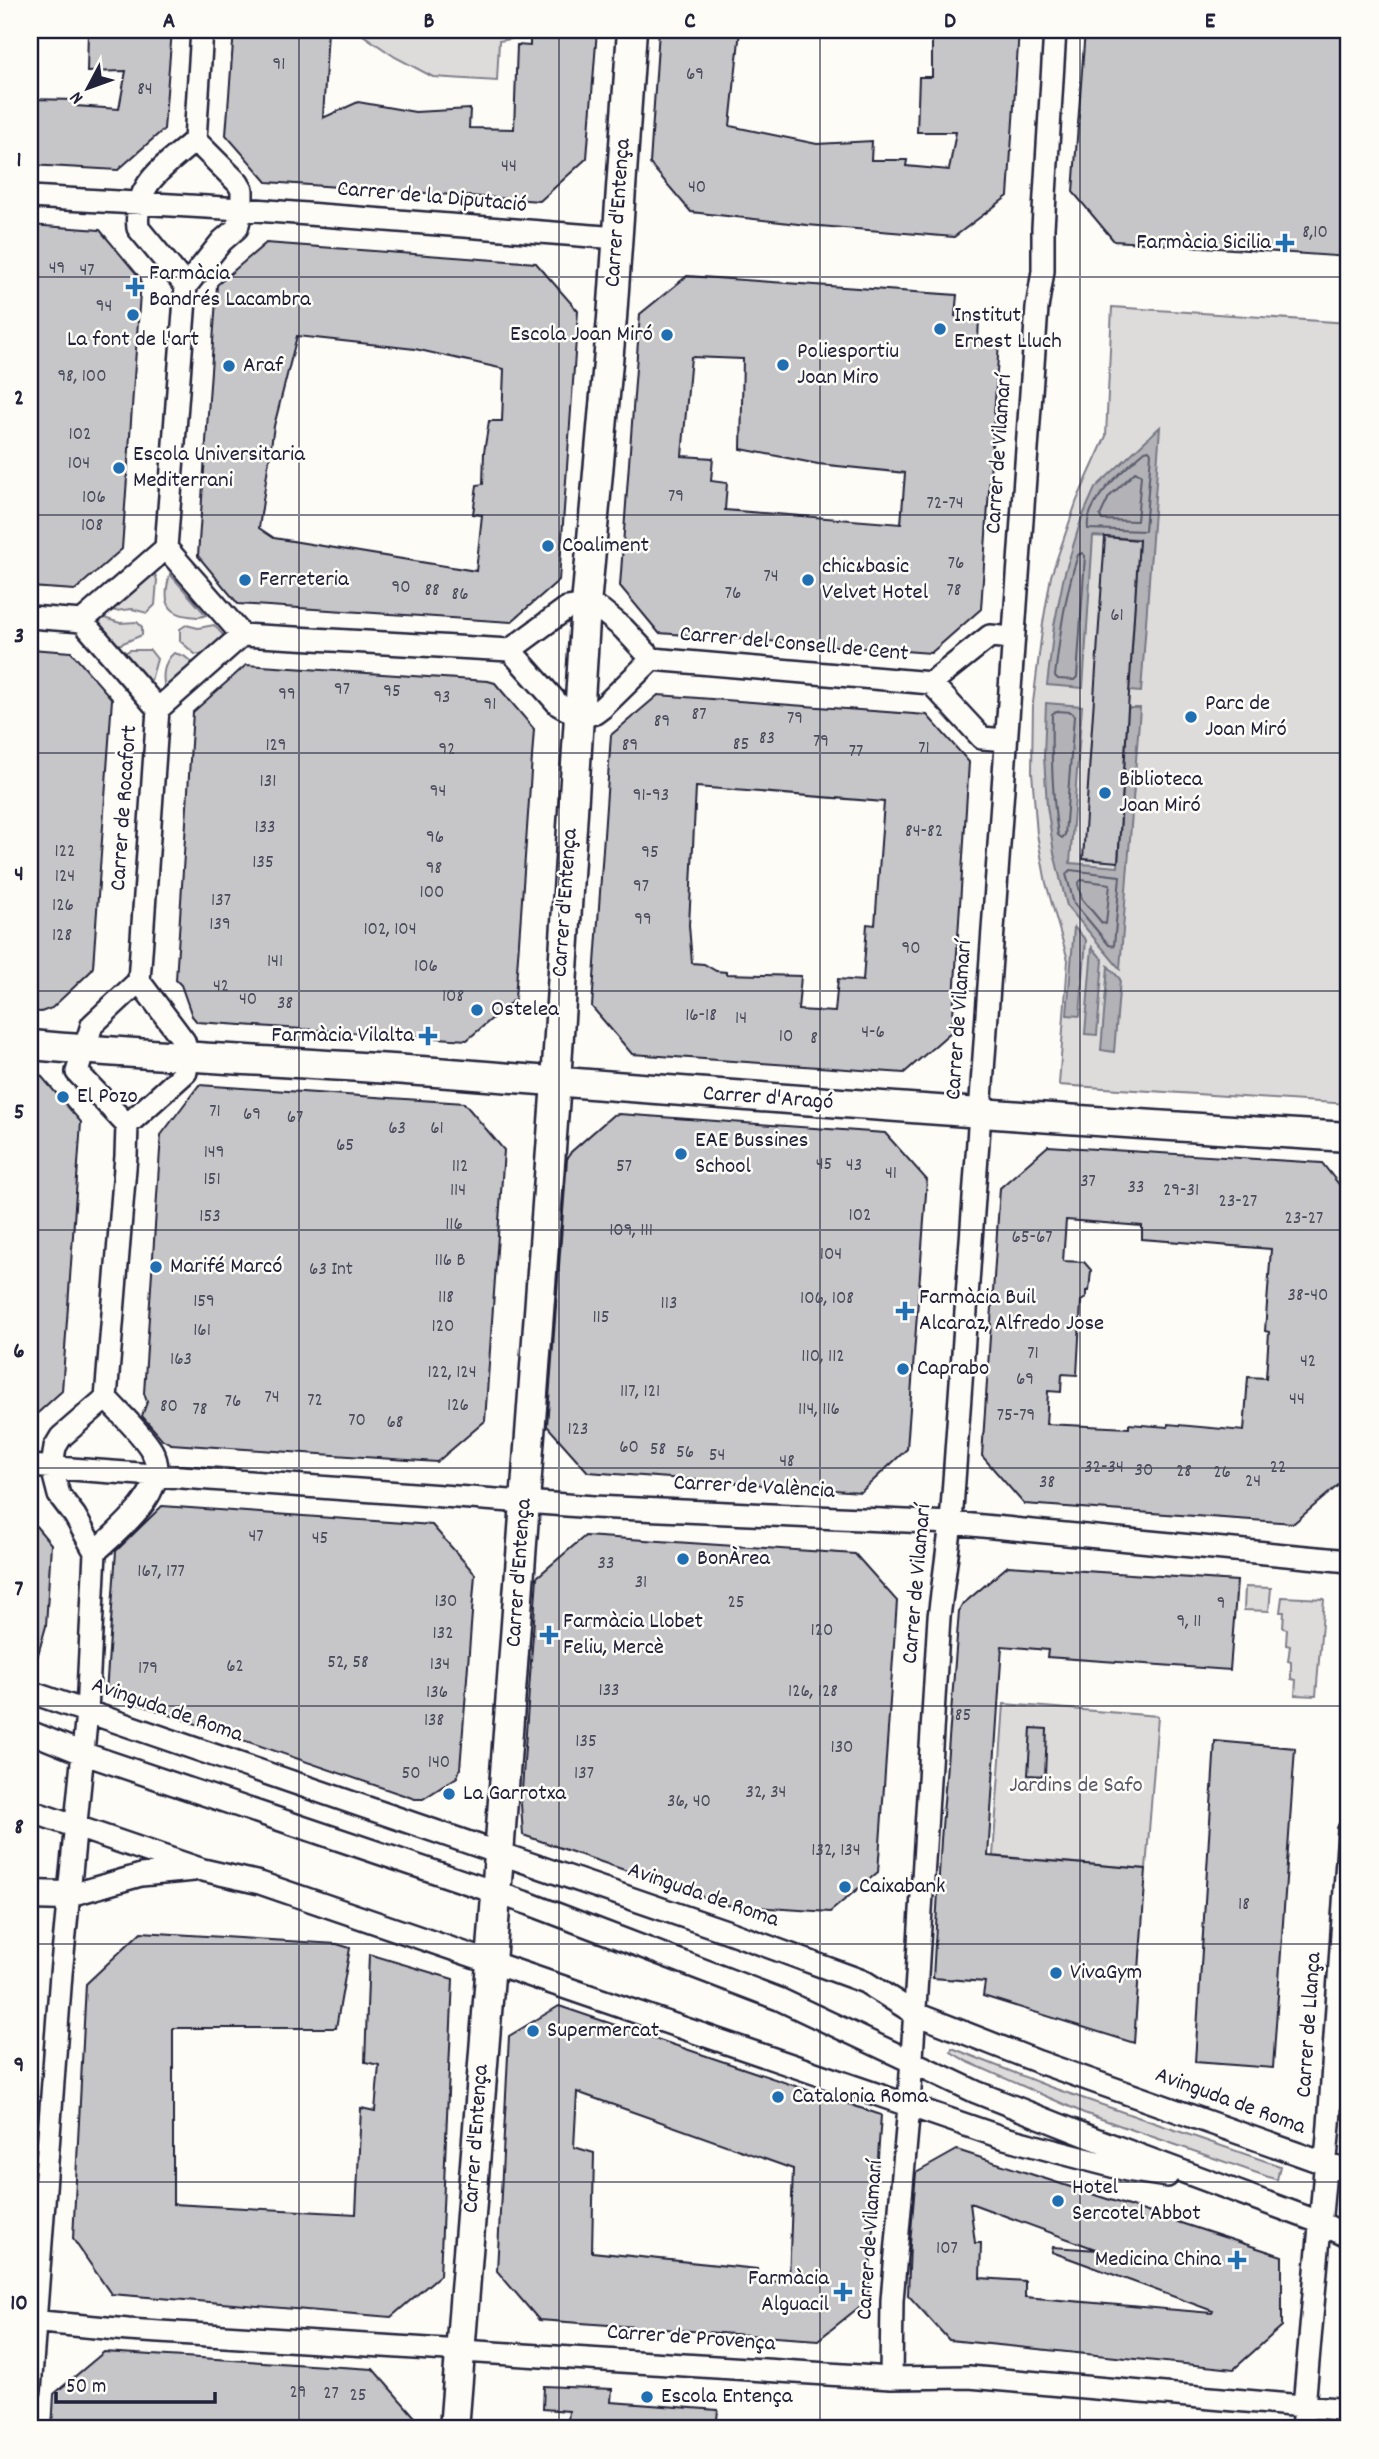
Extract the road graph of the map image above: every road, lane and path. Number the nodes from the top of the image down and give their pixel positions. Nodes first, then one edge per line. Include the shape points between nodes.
1 (202, 30) edge
2 (632, 30) edge
3 (1055, 30) edge
4 (195, 140) junction
5 (30, 197) edge
6 (138, 202) junction
7 (240, 218) junction
8 (618, 238) junction
9 (186, 286) junction
10 (166, 548) junction
11 (577, 607) junction
12 (30, 617) edge
13 (82, 621) junction
14 (242, 635) junction
15 (1013, 638) junction
16 (510, 650) junction
17 (652, 659) junction
18 (931, 683) junction
19 (158, 709) junction
20 (592, 712) junction
21 (1006, 740) junction
22 (139, 981) junction
23 (30, 1045) edge
24 (83, 1049) junction
25 (187, 1057) junction
26 (556, 1082) junction
27 (980, 1114) junction
28 (127, 1125) junction
29 (1349, 1137) edge
30 (106, 1398) junction
31 (30, 1466) edge
32 (52, 1468) junction
33 (156, 1475) junction
34 (525, 1502) junction
35 (951, 1523) junction
36 (96, 1552) junction
37 (1349, 1561) edge
38 (30, 1692) edge
39 (87, 1712) junction
40 (30, 1732) edge
41 (82, 1752) junction
42 (30, 1811) edge
43 (75, 1824) junction
44 (1349, 1830) edge
45 (499, 1852) junction
46 (203, 1870) junction
47 (496, 1893) junction
48 (30, 1895) edge
49 (67, 1896) junction
50 (491, 1963) junction
51 (914, 2013) junction
52 (912, 2061) junction
53 (909, 2106) junction
54 (1326, 2164) junction
55 (1349, 2172) edge
56 (1208, 2181) junction
57 (1319, 2222) junction
58 (1349, 2237) edge
59 (32, 2321) edge
60 (460, 2350) junction
61 (891, 2378) junction
62 (30, 2390) edge
63 (1304, 2404) junction
64 (1349, 2410) edge
65 (454, 2429) edge
66 (1302, 2429) edge

1 - 4 street
2 - 8 main road, Carrer d'Entença
3 - 15 street, Carrer de Vilamarí via 1043,271
4 - 6 street via 142,190
4 - 7 street via 242,190
5 - 6 street, Carrer de la Diputació
6 - 7 street, Carrer de la Diputació
6 - 9 street via 138,228
7 - 8 street, Carrer de la Diputació
7 - 9 street
8 - 11 main road, Carrer d'Entença
9 - 10 street
10 - 13 street
10 - 14 street
11 - 16 street
11 - 17 street, Carrer del Consell de Cent via 601,610
11 - 20 main road, Carrer d'Entença
12 - 13 street
13 - 19 street, Carrer de Rocafort
14 - 16 street
14 - 19 street
15 - 18 street, Carrer del Consell de Cent via 990,636
15 - 21 street, Carrer de Vilamarí
16 - 20 street via 559,705
17 - 18 street, Carrer del Consell de Cent
17 - 20 street, Carrer del Consell de Cent
18 - 21 street, Carrer del Consell de Cent via 982,738
19 - 22 street, Carrer de Rocafort
20 - 26 main road, Carrer d'Entença via 568,864
21 - 27 street, Carrer de Vilamarí
22 - 24 street via 92,1025
22 - 25 street via 184,1041
23 - 24 main road, Carrer d'Aragó
24 - 25 main road, Carrer d'Aragó
24 - 28 street via 77,1072
25 - 26 main road, Carrer d'Aragó
25 - 28 street via 186,1072
26 - 27 main road, Carrer d'Aragó
26 - 34 main road, Carrer d'Entença
27 - 29 main road, Carrer d'Aragó
27 - 35 street, Carrer de Vilamarí
28 - 30 street
30 - 32 street via 61,1437
30 - 33 street via 154,1454
31 - 32 street, Carrer de València
32 - 33 street, Carrer de València
32 - 36 street via 59,1495
33 - 34 street, Carrer de València
33 - 36 street via 152,1493
34 - 35 street, Carrer de València
34 - 45 main road, Carrer d'Entença
35 - 37 street, Carrer de València
35 - 51 street, Carrer de Vilamarí via 939,1618
36 - 39 street
38 - 39 street, Avinguda de Roma
39 - 41 street
39 - 45 street, Avinguda de Roma
40 - 41 street
41 - 43 street
41 - 47 street
42 - 43 street
43 - 46 street
43 - 49 street
44 - 54 street, Carrer de Llança
45 - 47 main road, Carrer d'Entença
45 - 51 street, Avinguda de Roma via 865,1982
46 - 49 street via 141,1875
46 - 50 street via 260,1883
47 - 50 main road, Carrer d'Entença
47 - 52 street via 779,1998
48 - 49 main road
49 - 59 street via 38,2304
50 - 53 street
50 - 60 main road, Carrer d'Entença
51 - 52 street, Carrer de Vilamarí
51 - 54 street, Avinguda de Roma
52 - 53 street, Carrer de Vilamarí
52 - 56 street via 975,2092
53 - 56 street via 1062,2154 1127,2170
53 - 61 street, Carrer de Vilamarí via 892,2300
54 - 55 street, Avinguda de Roma
54 - 57 street, Carrer de Llança
56 - 57 street
57 - 58 street
57 - 63 street, Carrer de Llança
59 - 60 street, Carrer de Provença
59 - 62 street
60 - 61 street, Carrer de Provença
60 - 65 main road, Carrer d'Entença
61 - 63 street, Carrer de Provença via 969,2377
63 - 64 street, Carrer de Provença
63 - 66 street, Carrer de Llança

